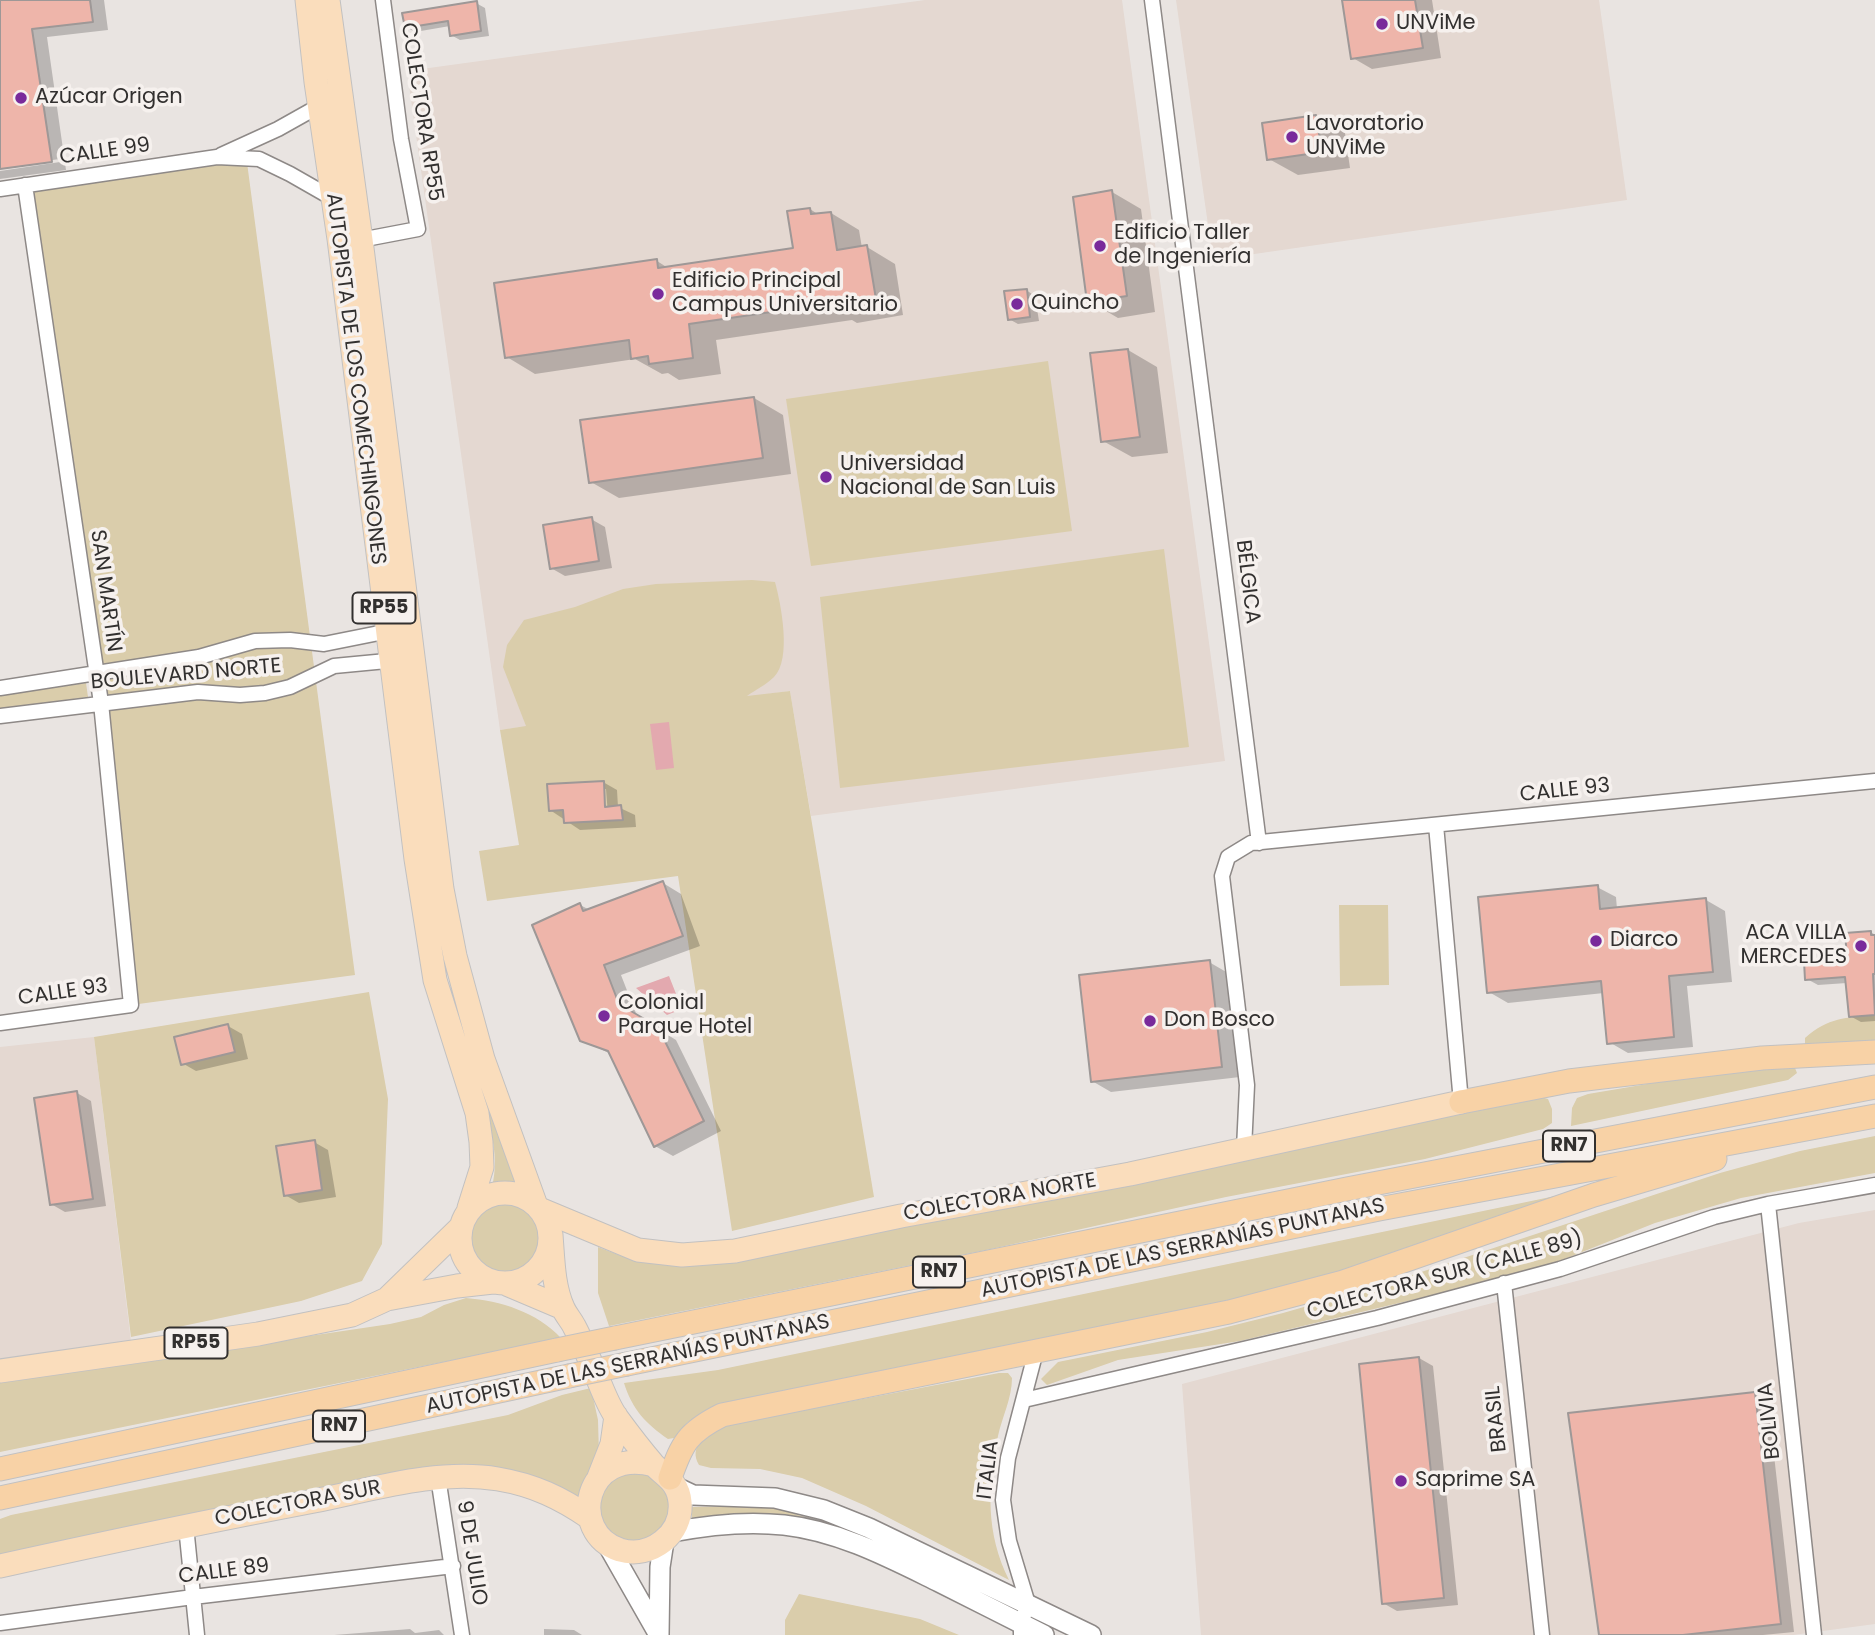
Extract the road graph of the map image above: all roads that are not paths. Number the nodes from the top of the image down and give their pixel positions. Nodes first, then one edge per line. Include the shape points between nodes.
1 (306, 0) edge
2 (328, 0) edge
3 (383, 0) edge
4 (1152, 0) edge
5 (319, 106) junction
6 (217, 157) junction
7 (25, 185) junction
8 (0, 189) edge
9 (332, 198) junction
10 (350, 242) junction
11 (398, 629) junction
12 (402, 660) junction
13 (96, 674) junction
14 (0, 688) edge
15 (101, 703) junction
16 (0, 716) edge
17 (1875, 781) edge
18 (1436, 825) junction
19 (1259, 843) junction
20 (131, 1005) joint
21 (0, 1023) edge
22 (1875, 1052) edge
23 (1875, 1087) edge
24 (1461, 1102) junction
25 (1875, 1116) edge
26 (1821, 1127) junction
27 (1244, 1149) junction
28 (1875, 1185) edge
29 (1769, 1204) junction
30 (538, 1207) junction
31 (465, 1218) junction
32 (551, 1235) junction
33 (499, 1283) junction
34 (1504, 1283) junction
35 (387, 1299) junction
36 (563, 1308) junction
37 (1036, 1351) junction
38 (0, 1371) edge
39 (1024, 1400) junction
40 (616, 1416) junction
41 (0, 1469) edge
42 (108, 1475) junction
43 (438, 1477) junction
44 (599, 1477) junction
45 (667, 1477) junction
46 (0, 1498) edge
47 (0, 1507) edge
48 (590, 1518) junction
49 (186, 1526) junction
50 (668, 1536) junction
51 (606, 1542) junction
52 (0, 1566) edge
53 (453, 1566) junction
54 (193, 1597) junction
55 (1028, 1604) junction
56 (0, 1623) edge
57 (1021, 1629) edge
58 (197, 1635) edge
59 (462, 1635) edge
60 (659, 1635) edge
61 (1044, 1635) edge
62 (1091, 1635) edge
63 (1542, 1635) edge
64 (1814, 1635) edge

1 - 5 main road, AUTOPISTA DE LOS COMECHINGONES / RP55
2 - 10 main road, AUTOPISTA DE LOS COMECHINGONES / RP55
3 - 10 street, COLECTORA RP55 via 418,229
4 - 19 street, BÉLGICA
5 - 6 street
5 - 9 main road, AUTOPISTA DE LOS COMECHINGONES / RP55
6 - 7 street, CALLE 99
6 - 9 street via 259,159
7 - 8 street, CALLE 99
7 - 13 street, SAN MARTÍN
9 - 10 main road, AUTOPISTA DE LOS COMECHINGONES / RP55
10 - 11 main road, AUTOPISTA DE LOS COMECHINGONES / RP55
11 - 12 main road, AUTOPISTA DE LOS COMECHINGONES / RP55
11 - 13 street, BOULEVARD NORTE via 324,644 255,641 199,657
12 - 15 street, BOULEVARD NORTE via 334,666 290,687 265,693 198,692
12 - 30 main road, AUTOPISTA DE LOS COMECHINGONES / RP55 via 455,957 483,1059
12 - 31 main road, AUTOPISTA DE LOS COMECHINGONES / RP55 via 410,818 435,980 477,1113 481,1142 482,1167
13 - 14 street, BOULEVARD NORTE
13 - 15 street, SAN MARTÍN
15 - 16 street, BOULEVARD NORTE
15 - 20 street, SAN MARTÍN
17 - 18 street, CALLE 93
18 - 19 street, CALLE 93
18 - 24 street
19 - 27 street via 1228,857 1222,876 1247,1085
20 - 21 street, CALLE 93
22 - 24 highway via 1762,1058 1569,1081
23 - 41 highway, AUTOPISTA DE LAS SERRANÍAS PUNTANAS / RN7, bridge via 1346,1189
24 - 27 main road, COLECTORA NORTE
25 - 26 highway, AUTOPISTA DE LAS SERRANÍAS PUNTANAS / RN7
26 - 37 highway via 1594,1195 1343,1282 1229,1312
26 - 42 highway, AUTOPISTA DE LAS SERRANÍAS PUNTANAS / RN7, bridge via 1367,1212
27 - 30 main road, COLECTORA NORTE via 735,1251 682,1255 638,1250
28 - 29 street, COLECTORA SUR (CALLE 89)
29 - 34 street, COLECTORA SUR (CALLE 89)
29 - 64 street, BOLIVIA
30 - 31 main road, RP55 via 523,1195 494,1193 481,1199
30 - 32 main road, RP55
31 - 33 main road, RP55 via 459,1242 463,1255 480,1276
31 - 35 main road, RP55
32 - 33 main road, RP55 via 545,1260 537,1270
32 - 36 main road via 554,1275
33 - 35 main road, RP55
33 - 36 main road
34 - 39 street, COLECTORA SUR (CALLE 89) via 1377,1318
34 - 63 street, BRASIL
35 - 38 main road, RP55 via 352,1315 258,1334
36 - 40 main road
37 - 39 street, ITALIA
37 - 45 highway via 722,1415 689,1436
39 - 55 street, ITALIA via 1008,1458 1003,1500 1009,1541
40 - 44 main road via 612,1444
40 - 45 main road
42 - 46 highway, AUTOPISTA DE LAS SERRANÍAS PUNTANAS / RN7
42 - 47 highway
43 - 48 main road, COLECTORA SUR via 496,1479 544,1490
43 - 49 main road, COLECTORA SUR
43 - 53 street, 9 DE JULIO
44 - 45 main road via 624,1462 639,1461
44 - 48 main road via 592,1490
45 - 50 main road via 680,1502 679,1517
45 - 55 main road via 693,1495 775,1498 824,1510
48 - 51 main road
49 - 52 main road, COLECTORA SUR
49 - 54 street
50 - 51 main road via 649,1550 633,1552
50 - 57 main road via 699,1527 743,1524 826,1533 882,1554
50 - 60 main road via 660,1567
51 - 60 main road
53 - 54 street, CALLE 89
53 - 59 street, 9 DE JULIO
54 - 56 street, CALLE 89
54 - 58 street
55 - 57 street
55 - 62 main road
57 - 61 main road

